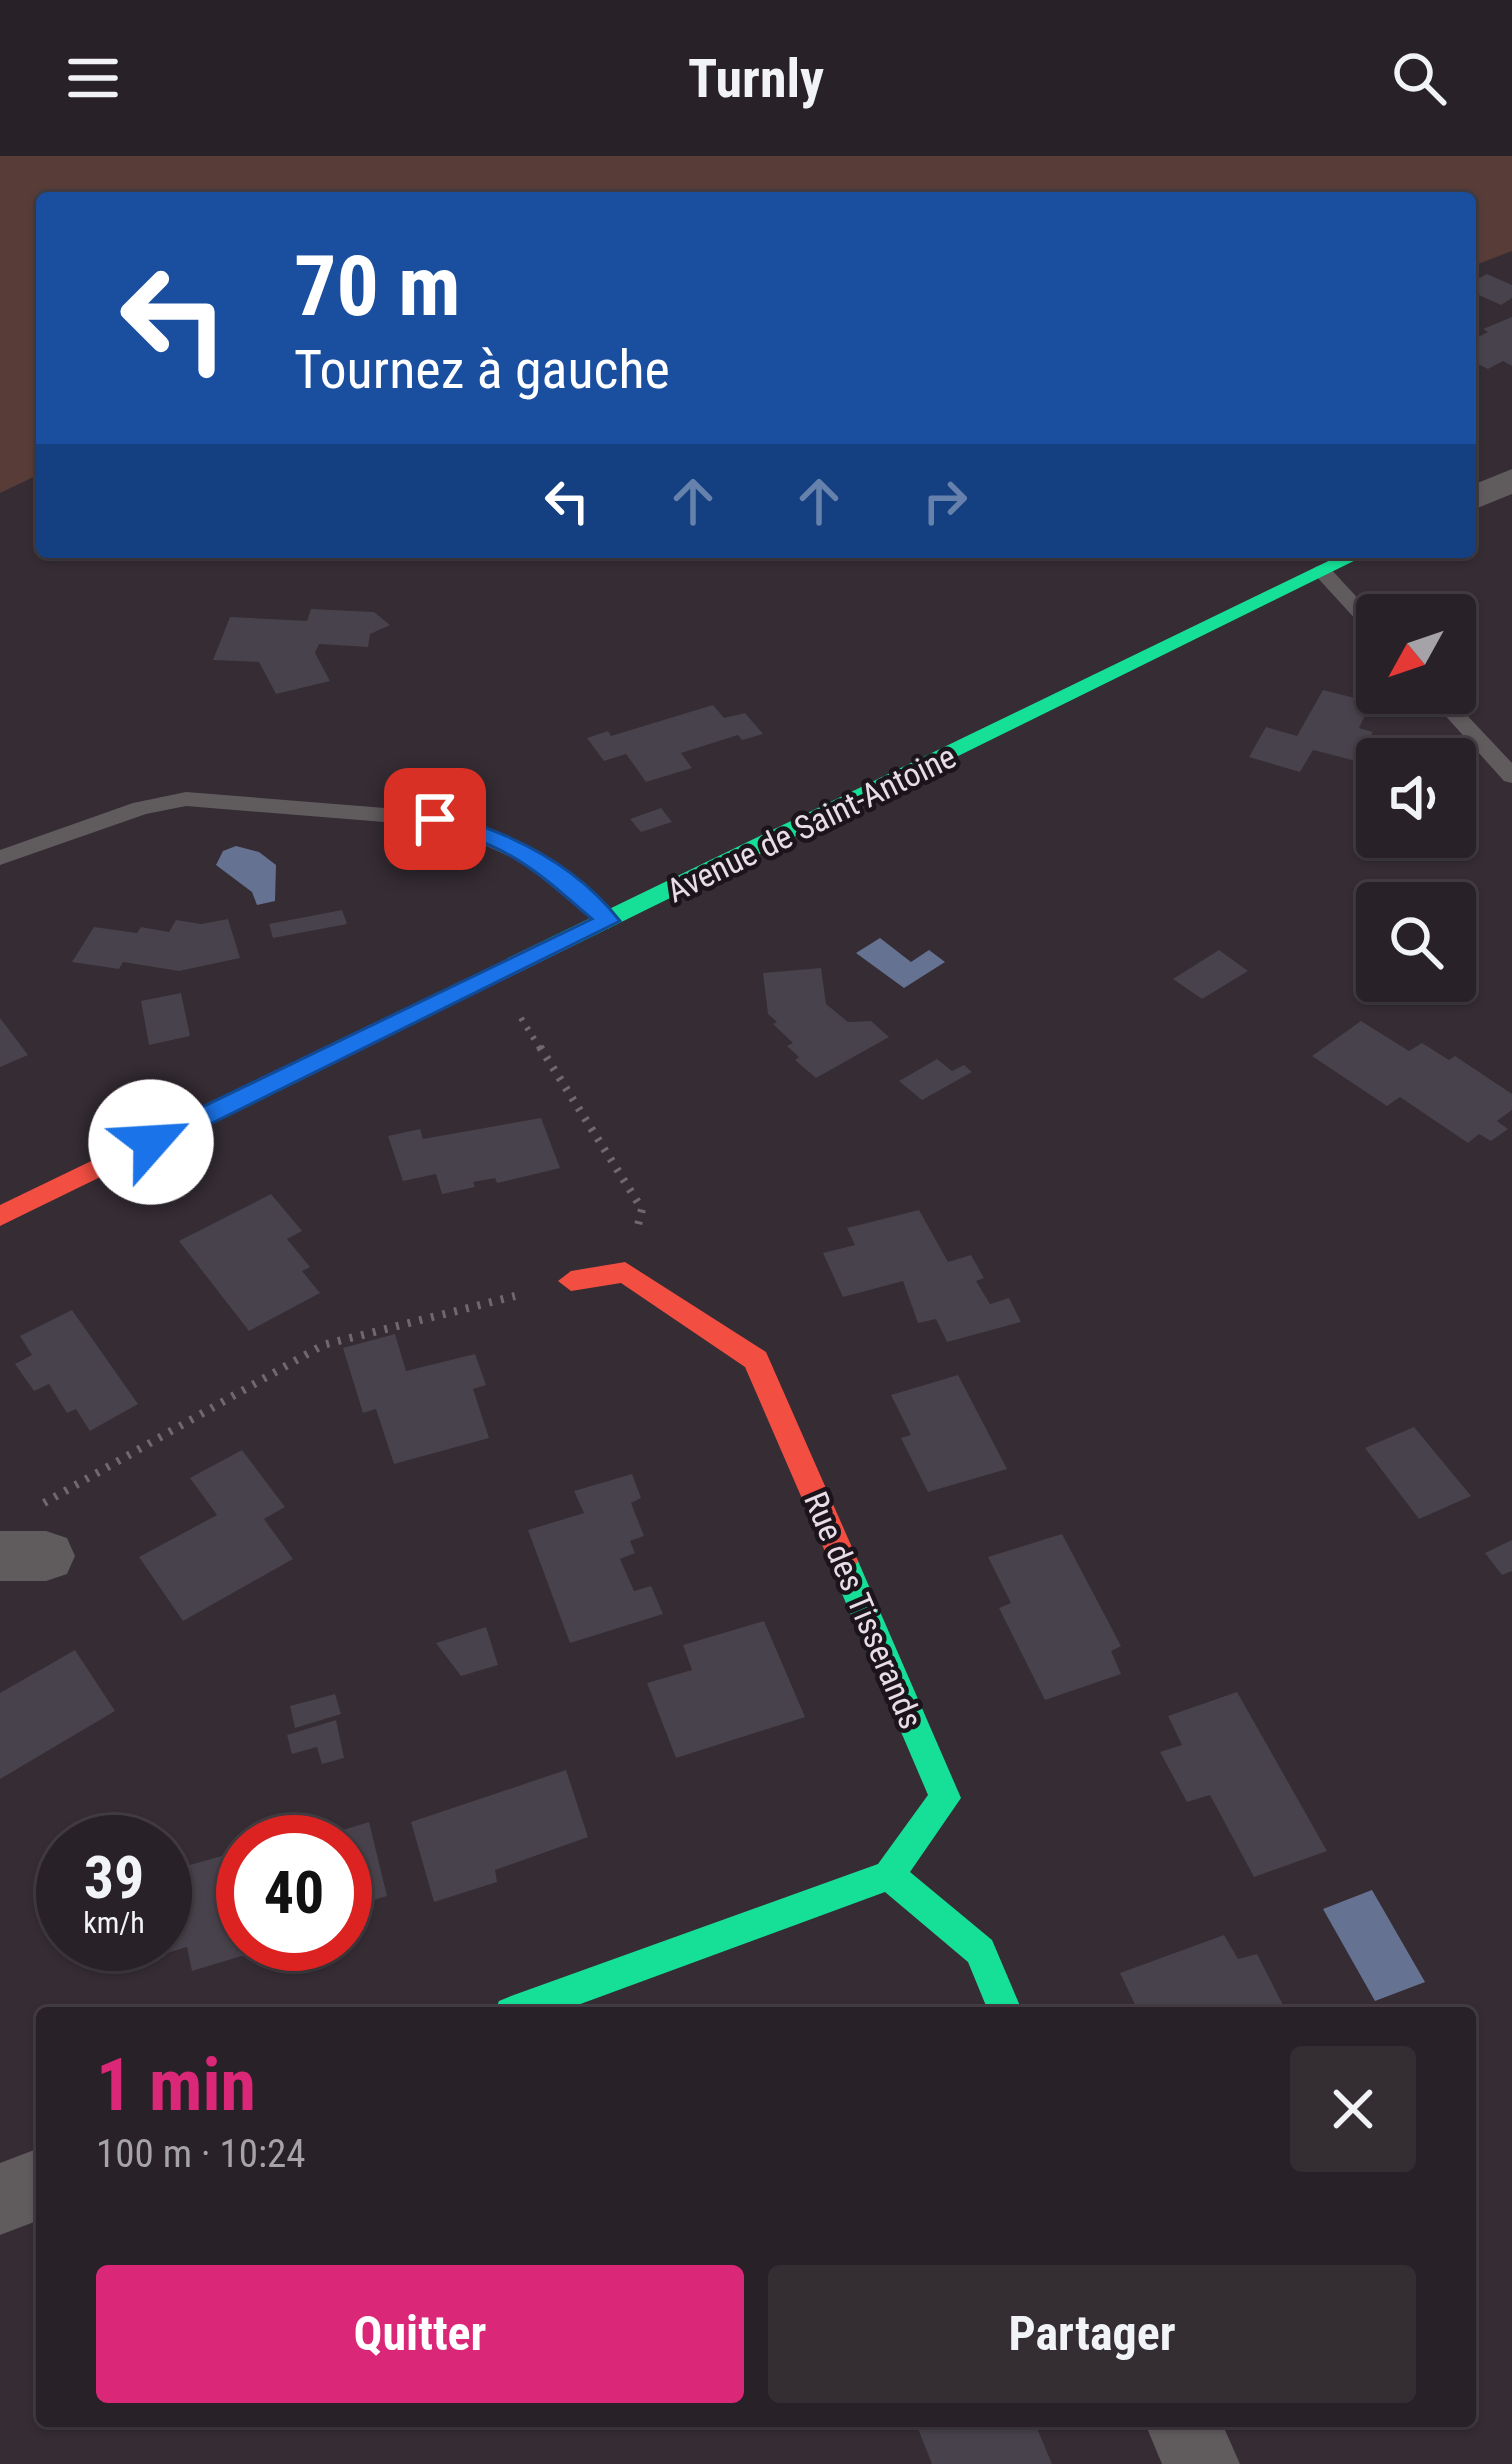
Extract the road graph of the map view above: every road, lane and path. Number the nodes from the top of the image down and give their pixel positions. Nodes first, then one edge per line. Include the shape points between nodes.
1 (1512, 480) edge
2 (1476, 497) edge
3 (1349, 558) edge
4 (1322, 571) junction
5 (1356, 608) edge
6 (1454, 714) edge
7 (1512, 776) edge
8 (0, 858) edge
9 (608, 921) junction
10 (494, 976) junction
11 (0, 1216) edge
12 (625, 1272) junction
13 (571, 1281) joint
14 (16, 1556) edge
15 (889, 1875) junction
16 (527, 2007) edge
17 (1003, 2007) edge
18 (36, 2185) edge
19 (0, 2199) edge
20 (1185, 2427) edge
21 (1201, 2464) edge

1 - 2 street
3 - 4 street, Avenue de Saint-Antoine
4 - 5 lane
4 - 9 street, Avenue de Saint-Antoine
6 - 7 lane
8 - 9 lane via 186,799 435,819 528,852
9 - 10 street, Avenue de Saint-Antoine
10 - 11 street, Avenue de Saint-Antoine
10 - 12 path via 642,1209
12 - 13 street
12 - 15 street, Rue des Tisserands via 756,1360 945,1798
13 - 14 path via 323,1345 46,1499
15 - 16 street
15 - 17 street via 980,1951
18 - 19 street
20 - 21 street

